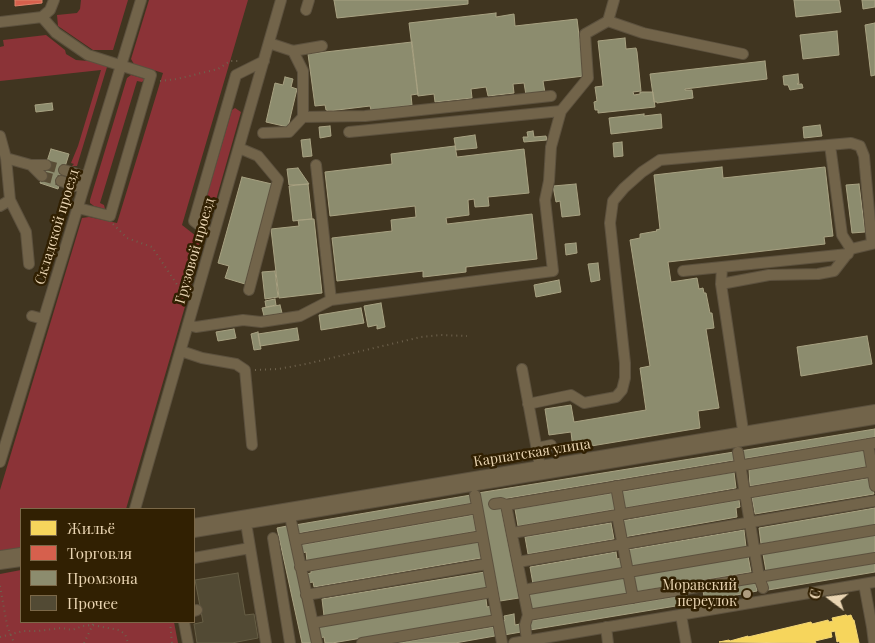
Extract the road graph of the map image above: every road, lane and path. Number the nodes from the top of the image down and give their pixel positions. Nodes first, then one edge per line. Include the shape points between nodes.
1 (54, 0) edge
2 (141, 0) edge
3 (282, 0) edge
4 (614, 0) edge
5 (42, 17) junction
6 (608, 21) junction
7 (0, 22) edge
8 (269, 43) junction
9 (322, 46) dead end
10 (293, 51) junction
11 (743, 54) dead end
12 (247, 61) dead end
13 (264, 61) junction
14 (121, 64) junction
15 (150, 78) junction
16 (551, 96) dead end
17 (561, 111) junction
18 (303, 117) junction
19 (349, 132) dead end
20 (263, 133) dead end
21 (0, 136) edge
22 (830, 145) junction
23 (239, 148) junction
24 (6, 158) junction
25 (31, 165) junction
26 (46, 165) tunnel mouth
27 (316, 165) dead end
28 (64, 170) tunnel mouth
29 (42, 176) tunnel mouth
30 (87, 177) junction
31 (61, 181) tunnel mouth
32 (84, 188) junction
33 (10, 200) junction
34 (0, 206) edge
35 (78, 208) junction
36 (110, 216) junction
37 (214, 236) junction
38 (849, 252) junction
39 (29, 264) dead end
40 (722, 267) junction
41 (683, 271) dead end
42 (721, 284) junction
43 (249, 290) dead end
44 (332, 300) junction
45 (194, 305) junction
46 (32, 316) dead end
47 (44, 319) junction
48 (188, 325) junction
49 (467, 336) dead end
50 (181, 351) junction
51 (522, 369) dead end
52 (245, 370) junction
53 (528, 404) junction
54 (875, 410) edge
55 (875, 419) edge
56 (744, 436) junction
57 (872, 444) edge
58 (252, 445) dead end
59 (551, 445) dead end
60 (537, 448) junction
61 (738, 452) dead end
62 (0, 462) edge
63 (740, 466) junction
64 (541, 470) junction
65 (874, 471) edge
66 (616, 486) junction
67 (875, 486) edge
68 (744, 493) junction
69 (475, 495) dead end
70 (875, 501) edge
71 (494, 504) dead end
72 (506, 504) junction
73 (135, 508) edge
74 (477, 508) junction
75 (619, 514) junction
76 (290, 516) junction
77 (749, 522) junction
78 (246, 523) junction
79 (195, 524) edge
80 (875, 530) edge
81 (195, 532) edge
82 (512, 532) junction
83 (482, 536) junction
84 (273, 538) dead end
85 (295, 540) junction
86 (623, 544) junction
87 (250, 548) junction
88 (754, 551) junction
89 (20, 553) edge
90 (0, 556) edge
91 (195, 558) edge
92 (875, 558) edge
93 (20, 560) edge
94 (518, 562) junction
95 (0, 564) edge
96 (487, 564) junction
97 (300, 567) junction
98 (628, 572) junction
99 (255, 577) junction
100 (759, 577) junction
101 (244, 579) dead end
102 (870, 583) edge
103 (0, 586) edge
104 (694, 588) junction
105 (763, 588) dead end
106 (523, 590) junction
107 (492, 592) junction
108 (306, 595) junction
109 (633, 598) junction
110 (696, 599) dead end
111 (528, 615) junction
112 (681, 615) junction
113 (497, 620) junction
114 (170, 623) edge
115 (184, 623) edge
116 (312, 623) junction
117 (92, 625) junction
118 (606, 628) junction
119 (11, 633) junction
120 (0, 636) edge
121 (874, 637) edge
122 (527, 641) junction
123 (14, 643) edge
124 (84, 643) edge
125 (128, 643) edge
126 (172, 643) edge
127 (188, 643) edge
128 (266, 643) edge
129 (290, 643) edge
130 (317, 643) edge
131 (362, 643) edge
132 (502, 643) edge
133 (514, 643) edge
134 (608, 643) edge
135 (686, 643) edge

1 - 5 street
2 - 14 street, Складской проезд
3 - 8 street, Грузовой проезд
4 - 6 street
5 - 7 street
5 - 14 street via 72,46 88,55
6 - 11 street via 642,32
6 - 17 street via 585,34 588,78
8 - 10 street
8 - 13 street, Грузовой проезд
9 - 10 street
10 - 18 street via 302,71
12 - 15 path via 230,61 218,69 162,82
13 - 23 street, Грузовой проезд
13 - 37 street via 236,75 233,84 194,221
14 - 15 street via 151,75
14 - 30 street, Складской проезд
15 - 36 street
16 - 18 street via 365,116
17 - 19 street
17 - 44 street via 550,147 545,200 553,271
18 - 20 street via 289,132
21 - 24 street
22 - 38 street via 842,235
22 - 38 street via 851,143 860,146 864,156 872,244
22 - 53 street via 660,160 642,172 613,201 610,223 625,363 622,390 616,397 584,402 571,395
23 - 37 street, Грузовой проезд
23 - 43 street via 258,156 278,180
24 - 25 street
24 - 33 street
25 - 26 street
25 - 29 street
27 - 44 street
28 - 30 street
30 - 32 street, Складской проезд
31 - 32 street
32 - 35 street, Складской проезд
33 - 34 street
33 - 39 street via 26,232
35 - 36 street
35 - 47 street, Складской проезд
36 - 45 path via 123,236 152,248
37 - 45 street, Грузовой проезд
38 - 40 street
38 - 42 street via 834,271 769,275
40 - 41 street
40 - 42 street
42 - 56 street
44 - 48 street via 300,316 262,322 243,320 196,327
45 - 48 street, Грузовой проезд
46 - 47 street
47 - 62 street, Складской проезд
48 - 50 street, Грузовой проезд
49 - 52 path via 421,337 306,364
50 - 52 street via 236,364
50 - 73 street, Грузовой проезд
51 - 53 street
52 - 58 street
53 - 60 street
54 - 56 street, Карпатская улица
55 - 56 street, Карпатская улица
56 - 64 street, Карпатская улица
57 - 63 street
57 - 65 street
59 - 60 street
60 - 64 street
61 - 63 street
63 - 66 street
63 - 68 street
64 - 76 street, Карпатская улица
64 - 79 street, Карпатская улица
65 - 67 street
65 - 68 street
66 - 72 street
66 - 75 street
68 - 75 street
68 - 77 street
69 - 74 street
70 - 77 street
71 - 72 street
72 - 82 street
74 - 83 street
74 - 85 street
75 - 82 street
75 - 86 street
76 - 78 street, Карпатская улица
76 - 85 street
77 - 86 street
77 - 88 street
78 - 81 street, Карпатская улица
78 - 87 street
80 - 88 street
82 - 94 street
83 - 96 street
83 - 97 street
84 - 129 street
85 - 97 street
86 - 94 street
86 - 98 street
87 - 91 street
87 - 99 street
88 - 98 street
88 - 100 street
89 - 90 street
92 - 100 street
93 - 95 street
94 - 106 street
96 - 107 street
96 - 108 street
97 - 108 street
98 - 106 street
98 - 109 street
99 - 101 street
99 - 128 street
100 - 104 street
100 - 105 street
102 - 112 street
102 - 121 street
103 - 119 path
104 - 109 street
104 - 110 street
106 - 111 street
107 - 113 street
107 - 116 street
108 - 116 street
109 - 111 street
111 - 122 street
112 - 118 street
112 - 135 street
113 - 131 street
113 - 132 street
114 - 126 path
115 - 127 street
116 - 130 street
117 - 119 path via 72,630
117 - 124 path
117 - 125 path via 119,630 125,634
118 - 122 street
118 - 134 street
119 - 120 path
119 - 123 path
122 - 133 street

